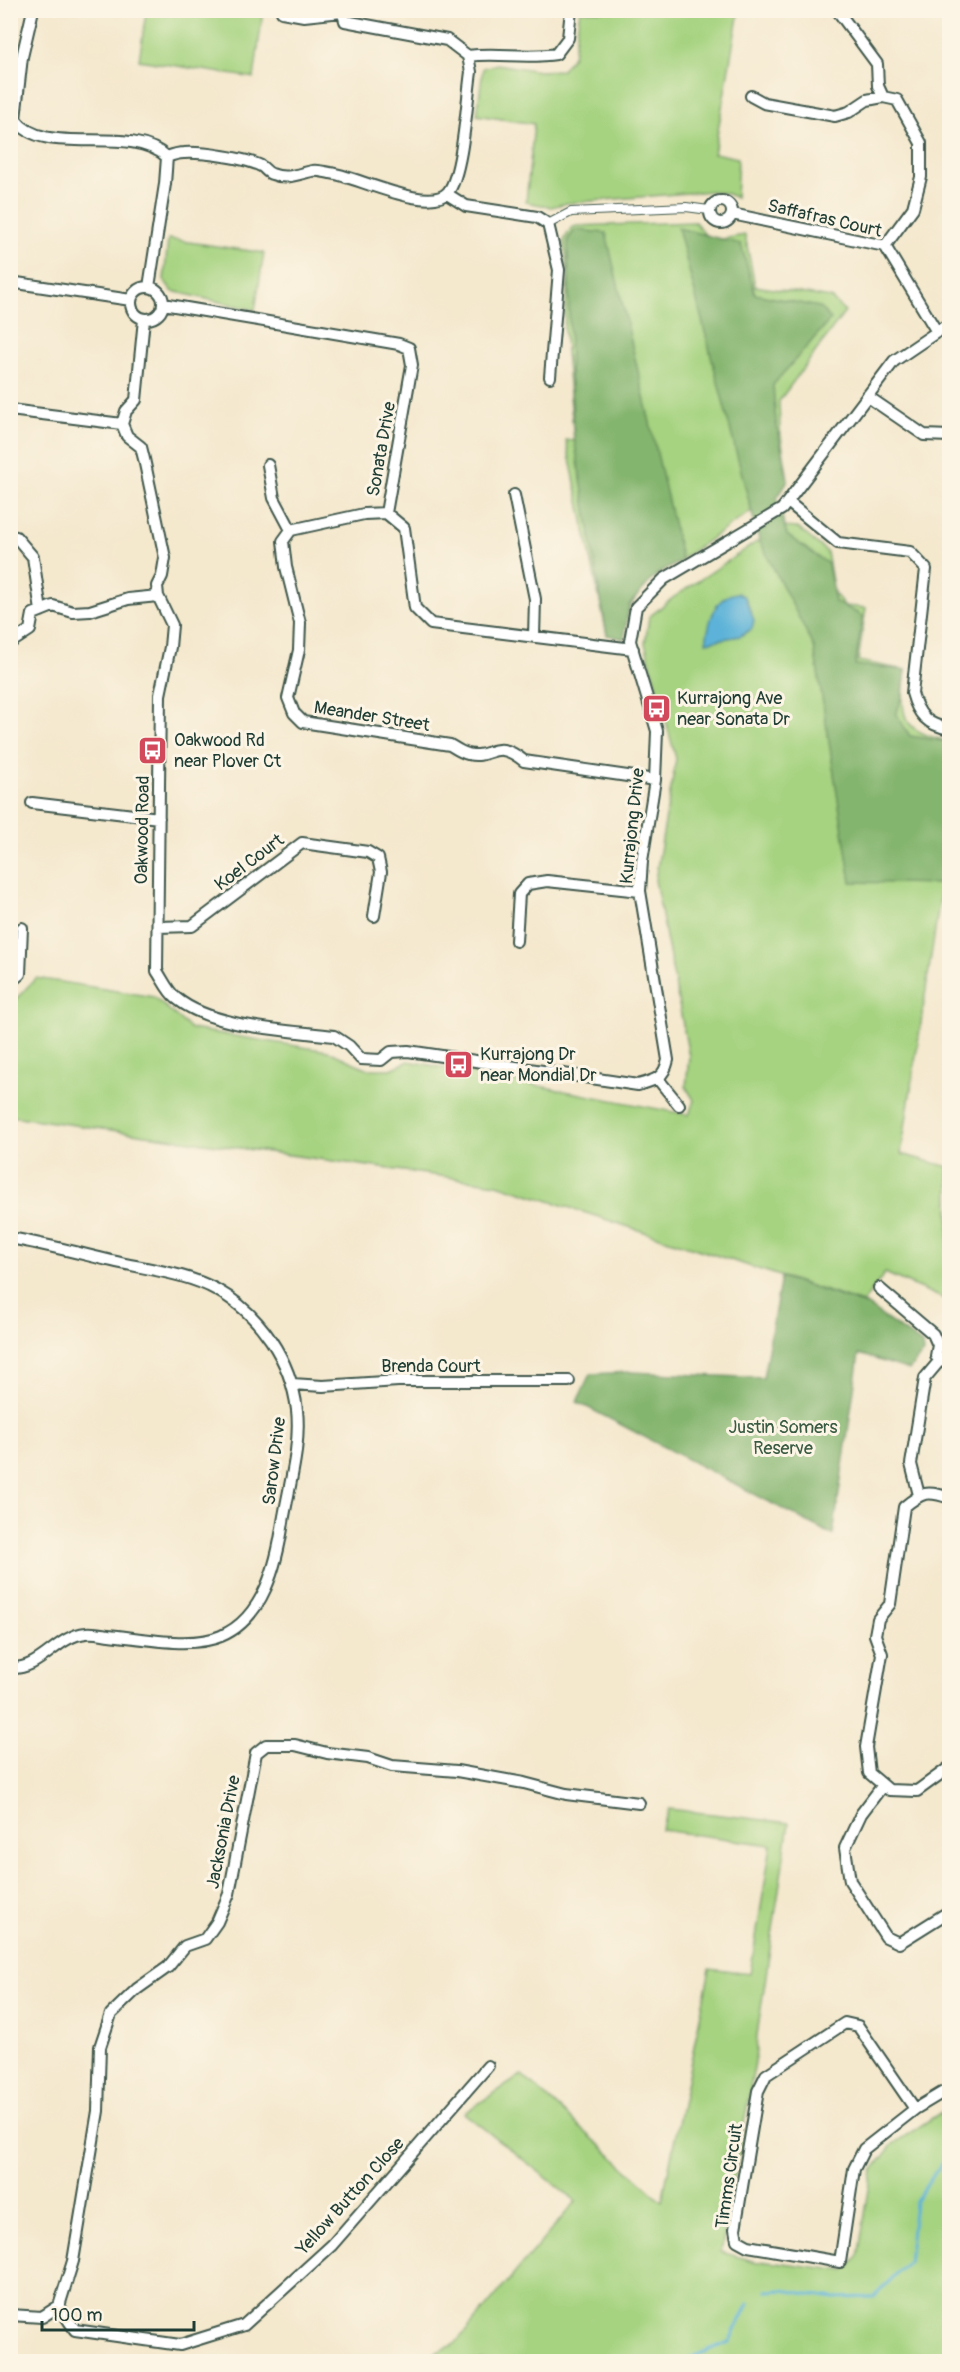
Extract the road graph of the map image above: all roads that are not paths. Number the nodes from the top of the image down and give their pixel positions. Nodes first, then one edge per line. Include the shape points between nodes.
1 (33, 10) edge
2 (571, 10) edge
3 (837, 10) edge
4 (342, 11) edge
5 (282, 12) edge
6 (468, 56) junction
7 (751, 96) dead end
8 (883, 97) junction
9 (13, 121) edge
10 (167, 157) junction
11 (447, 194) junction
12 (709, 210) junction
13 (732, 214) junction
14 (548, 224) junction
15 (885, 246) junction
16 (10, 282) edge
17 (149, 287) junction
18 (131, 300) junction
19 (163, 304) junction
20 (144, 319) junction
21 (950, 323) edge
22 (937, 332) junction
23 (550, 377) dead end
24 (867, 396) junction
25 (10, 410) edge
26 (122, 424) junction
27 (950, 436) edge
28 (268, 465) dead end
29 (514, 495) dead end
30 (788, 502) junction
31 (386, 513) junction
32 (291, 530) junction
33 (10, 536) edge
34 (158, 596) junction
35 (40, 611) junction
36 (534, 637) junction
37 (10, 643) edge
38 (633, 649) junction
39 (950, 729) edge
40 (655, 780) junction
41 (32, 803) dead end
42 (159, 818) junction
43 (640, 891) junction
44 (374, 916) dead end
45 (158, 927) junction
46 (22, 928) dead end
47 (516, 941) dead end
48 (10, 982) edge
49 (658, 1080) junction
50 (679, 1105) dead end
51 (10, 1238) edge
52 (879, 1288) dead end
53 (945, 1361) edge
54 (569, 1381) dead end
55 (292, 1384) junction
56 (919, 1495) junction
57 (950, 1498) edge
58 (10, 1668) edge
59 (950, 1767) edge
60 (883, 1785) junction
61 (639, 1803) dead end
62 (948, 1915) edge
63 (488, 2066) dead end
64 (950, 2088) edge
65 (915, 2109) junction
66 (58, 2306) junction
67 (10, 2315) edge

1 - 9 street
2 - 6 street via 568,38 556,54 534,58 488,53
3 - 8 street via 877,64
4 - 5 street via 304,16
4 - 6 street via 345,21 447,40
6 - 11 street via 471,72 456,178
7 - 8 street via 764,104 835,116 867,100
8 - 15 street via 897,100 921,143 921,177 913,208
9 - 10 street via 33,134 74,141 125,142 157,148
10 - 11 street via 183,152 226,156 261,165 271,174 293,177 313,171 339,174 408,196 434,198
10 - 17 street
11 - 14 street via 466,206 537,217
12 - 13 street, Saffafras Court via 723,201
12 - 13 street, Saffafras Court via 710,218 718,223 730,220
12 - 14 street, Saffafras Court via 686,207 571,212
13 - 15 street, Saffafras Court
14 - 23 street via 559,270
15 - 22 street, Saffafras Court
16 - 18 street
17 - 18 street via 138,289
17 - 19 street via 161,295
18 - 20 street via 134,313
19 - 20 street via 156,317
19 - 31 street, Sonata Drive via 409,348 412,365
20 - 26 street via 136,400 126,411
21 - 22 street, Kurrajong Drive
22 - 24 street, Kurrajong Drive via 894,361
24 - 27 street via 924,435
24 - 30 street, Kurrajong Drive
25 - 26 street
26 - 34 street via 127,436 141,447 165,558
28 - 32 street via 274,498
29 - 36 street via 535,599
30 - 38 street, Kurrajong Drive via 664,579 636,607 630,641
30 - 39 street via 838,543 910,552 926,569 912,693 916,710 936,727
31 - 32 street
31 - 36 street, Sonata Drive via 404,528 415,608 431,624
32 - 40 street, Meander Street via 283,542 300,622 299,650 288,698 303,722 450,745 467,754 494,749 512,751 524,761
33 - 35 street via 16,537 33,556
34 - 35 street via 128,598 90,611 73,612 52,606
34 - 42 street, Oakwood Road via 172,625 160,695
35 - 37 street via 33,614 30,630
36 - 38 street, Sonata Drive
38 - 40 street, Kurrajong Drive via 657,731
40 - 43 street, Kurrajong Drive
41 - 42 street
42 - 45 street, Oakwood Road
43 - 47 street via 547,881 528,884 519,894
43 - 49 street, Kurrajong Drive via 668,1059 665,1073
44 - 45 street, Koel Court via 381,872 378,858 368,852 302,843 192,926
45 - 49 street, Oakwood Road via 157,971 174,997 198,1013 229,1022 334,1036 361,1059 381,1060 391,1052 408,1051 638,1085
46 - 48 street via 20,974
49 - 50 street
51 - 55 street, Sarow Drive via 185,1278 216,1290 265,1332 283,1359
52 - 53 street via 933,1335 938,1345 936,1356
53 - 56 street via 925,1378 911,1464
54 - 55 street, Brenda Court
55 - 58 street, Sarow Drive via 297,1411 296,1442 280,1539 276,1561 253,1611 221,1636 197,1642 86,1633 59,1643 21,1669
56 - 57 street via 933,1492
56 - 60 street via 904,1508 890,1604 878,1619 875,1635 882,1654 866,1747 869,1773
59 - 60 street via 917,1791 889,1790
60 - 62 street via 861,1814 845,1848 850,1881 885,1937 899,1943
61 - 66 street, Jacksonia Drive via 566,1794 457,1771 392,1766 295,1745 266,1745 256,1753 229,1894 217,1923 205,1940 185,1946 168,1967 111,2014 100,2047 98,2111 73,2261
63 - 66 street, Yellow Button Close via 332,2245 244,2325 180,2345 75,2330
64 - 65 street, Timms Circuit
65 - 65 street, Timms Circuit via 864,2149 854,2169 840,2262 748,2246 737,2240 735,2229 758,2091 766,2075 845,2023 858,2026
66 - 67 street via 42,2317

